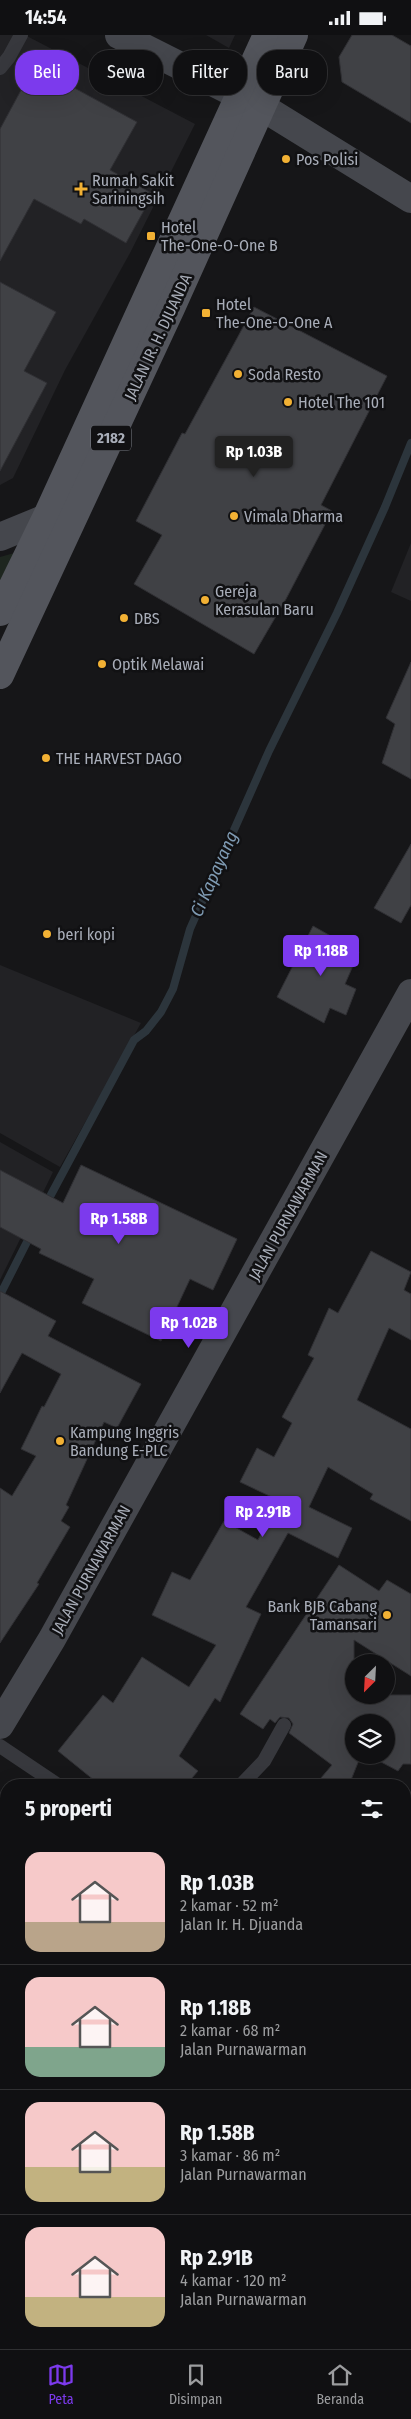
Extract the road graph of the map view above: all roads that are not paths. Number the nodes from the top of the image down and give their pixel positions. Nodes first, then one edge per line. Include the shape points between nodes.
1 (21, 35) edge
2 (119, 35) edge
3 (267, 35) edge
4 (294, 35) edge
5 (0, 68) edge
6 (251, 101) junction
7 (411, 199) edge
8 (46, 518) junction
9 (0, 537) edge
10 (0, 612) edge
11 (0, 675) edge
12 (411, 993) edge
13 (0, 1725) edge
14 (284, 1725) dead end
15 (0, 1746) edge
16 (49, 1779) edge
17 (247, 1779) edge

1 - 5 lane
2 - 6 street
3 - 6 main road
4 - 6 main road
6 - 7 street
6 - 8 main road, JALAN IR. H. DJUANDA / 2182
6 - 11 main road, JALAN IR. H. DJUANDA / 2182
8 - 9 street
8 - 10 main road, JALAN IR. H. DJUANDA / 2182
12 - 13 street, JALAN PURNAWARMAN via 52,1639
14 - 17 lane via 264,1761
15 - 16 lane

